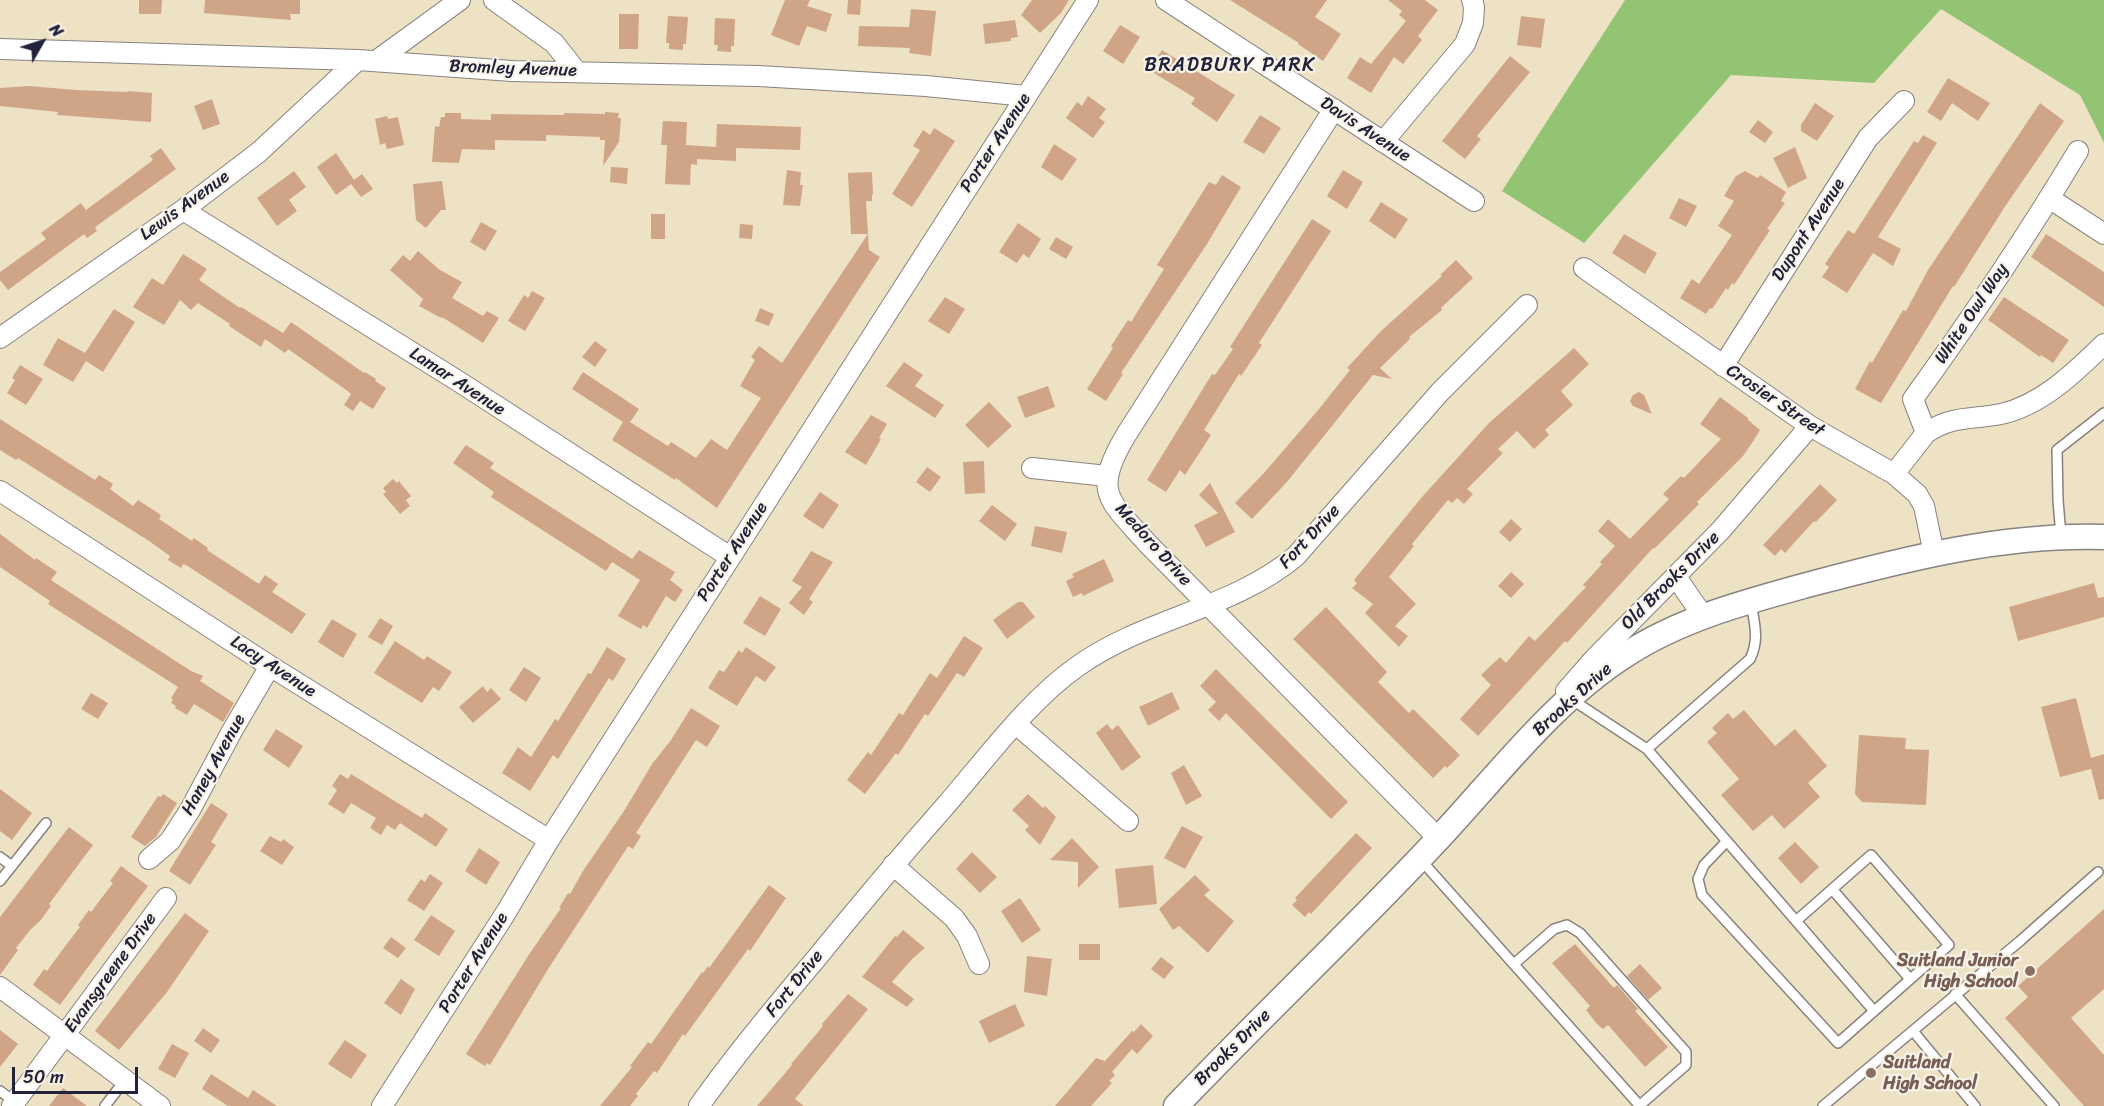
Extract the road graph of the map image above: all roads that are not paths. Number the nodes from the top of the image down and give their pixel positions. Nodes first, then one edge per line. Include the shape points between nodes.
1 (460, 0) edge
2 (494, 0) edge
3 (1088, 0) edge
4 (1166, 0) edge
5 (1472, 0) edge
6 (0, 49) edge
7 (367, 60) junction
8 (577, 72) junction
9 (1026, 96) junction
10 (1904, 101) dead end
11 (1334, 109) junction
12 (1383, 142) junction
13 (2078, 150) dead end
14 (2049, 198) junction
15 (1474, 201) dead end
16 (183, 210) junction
17 (2104, 234) edge
18 (1584, 268) dead end
19 (1527, 305) dead end
20 (0, 338) edge
21 (2104, 344) edge
22 (1723, 366) junction
23 (2104, 413) edge
24 (1810, 426) junction
25 (1926, 433) junction
26 (1032, 468) dead end
27 (1894, 474) junction
28 (1107, 476) junction
29 (0, 491) edge
30 (2061, 536) junction
31 (2104, 537) edge
32 (1934, 554) junction
33 (730, 557) junction
34 (1676, 577) junction
35 (1751, 602) junction
36 (1207, 604) junction
37 (1703, 616) junction
38 (270, 666) junction
39 (1571, 699) junction
40 (1016, 724) junction
41 (1532, 736) junction
42 (1647, 749) junction
43 (1128, 820) dead end
44 (46, 823) dead end
45 (1439, 839) junction
46 (549, 840) junction
47 (1727, 841) junction
48 (0, 857) edge
49 (1420, 858) junction
50 (149, 859) dead end
51 (12, 866) junction
52 (893, 866) junction
53 (2098, 872) dead end
54 (0, 881) edge
55 (1832, 889) junction
56 (166, 898) dead end
57 (1796, 921) junction
58 (979, 964) dead end
59 (1514, 964) junction
60 (1910, 979) junction
61 (0, 987) edge
62 (1955, 994) junction
63 (1874, 1011) junction
64 (1913, 1031) junction
65 (65, 1036) junction
66 (125, 1080) junction
67 (9, 1100) edge
68 (105, 1106) edge
69 (160, 1106) edge
70 (382, 1106) edge
71 (699, 1106) edge
72 (1176, 1106) edge
73 (1640, 1106) edge
74 (1823, 1106) edge
75 (1975, 1106) edge
76 (2054, 1106) edge

1 - 7 street, Lewis Avenue
2 - 8 street via 554,43
3 - 9 street, Porter Avenue
4 - 11 street, Davis Avenue
5 - 12 street via 1473,23 1465,44
6 - 7 street, Bromley Avenue
7 - 8 street, Bromley Avenue
7 - 16 street, Lewis Avenue via 259,152
8 - 9 street, Bromley Avenue via 838,80
9 - 33 street, Porter Avenue
10 - 22 street, Dupont Avenue via 1868,138
11 - 12 street, Davis Avenue
11 - 28 street via 1126,435
12 - 15 street, Davis Avenue
13 - 14 street, White Owl Way
14 - 17 street
14 - 25 street, White Owl Way via 1912,399
16 - 20 street, Lewis Avenue
16 - 33 street, Lamar Avenue
18 - 22 street, Crosier Street
19 - 36 street, Fort Drive via 1440,392 1296,556 1267,578
21 - 25 street via 2033,402 2004,413 1951,420
22 - 24 street, Crosier Street
23 - 30 lane via 2057,450
24 - 27 street, Crosier Street
24 - 34 street, Old Brooks Drive
25 - 27 street
26 - 28 street
27 - 32 street, Crosier Street via 1917,494 1924,506
28 - 36 street, Medoro Drive via 1107,488 1115,506
29 - 38 street, Lacy Avenue
30 - 31 street, Brooks Drive
30 - 32 street, Brooks Drive via 1978,544
32 - 35 street, Brooks Drive
33 - 46 street, Porter Avenue
34 - 37 street
34 - 41 street, Old Brooks Drive via 1594,658
35 - 37 street, Brooks Drive
35 - 42 lane via 1756,647 1750,659
36 - 40 street, Fort Drive via 1142,630 1095,655 1054,685
36 - 45 street, Medoro Drive
37 - 39 street, Brooks Drive via 1624,656
38 - 46 street, Lacy Avenue
38 - 50 street, Haney Avenue via 190,810 170,841
39 - 41 street, Brooks Drive
39 - 42 lane
40 - 43 street
40 - 52 street, Fort Drive
41 - 45 street, Brooks Drive
42 - 47 lane
44 - 51 lane
45 - 49 street, Brooks Drive
46 - 70 street, Porter Avenue
47 - 57 lane
47 - 63 lane via 1704,865 1698,879 1702,895 1838,1043
48 - 51 lane
49 - 59 lane
49 - 72 street, Brooks Drive
51 - 54 lane
52 - 58 street via 954,918
52 - 71 street, Fort Drive via 783,997
53 - 62 lane
55 - 57 lane
55 - 60 lane
55 - 60 lane via 1871,855 1949,945
56 - 65 street, Evansgreene Drive
57 - 63 lane
59 - 73 lane
59 - 73 lane via 1554,929 1567,925 1588,941 1686,1052 1686,1065
60 - 63 lane
61 - 65 street
62 - 64 lane
62 - 76 lane
64 - 74 lane
64 - 75 lane
65 - 66 street
65 - 67 street, Evansgreene Drive
66 - 68 lane
66 - 69 street

